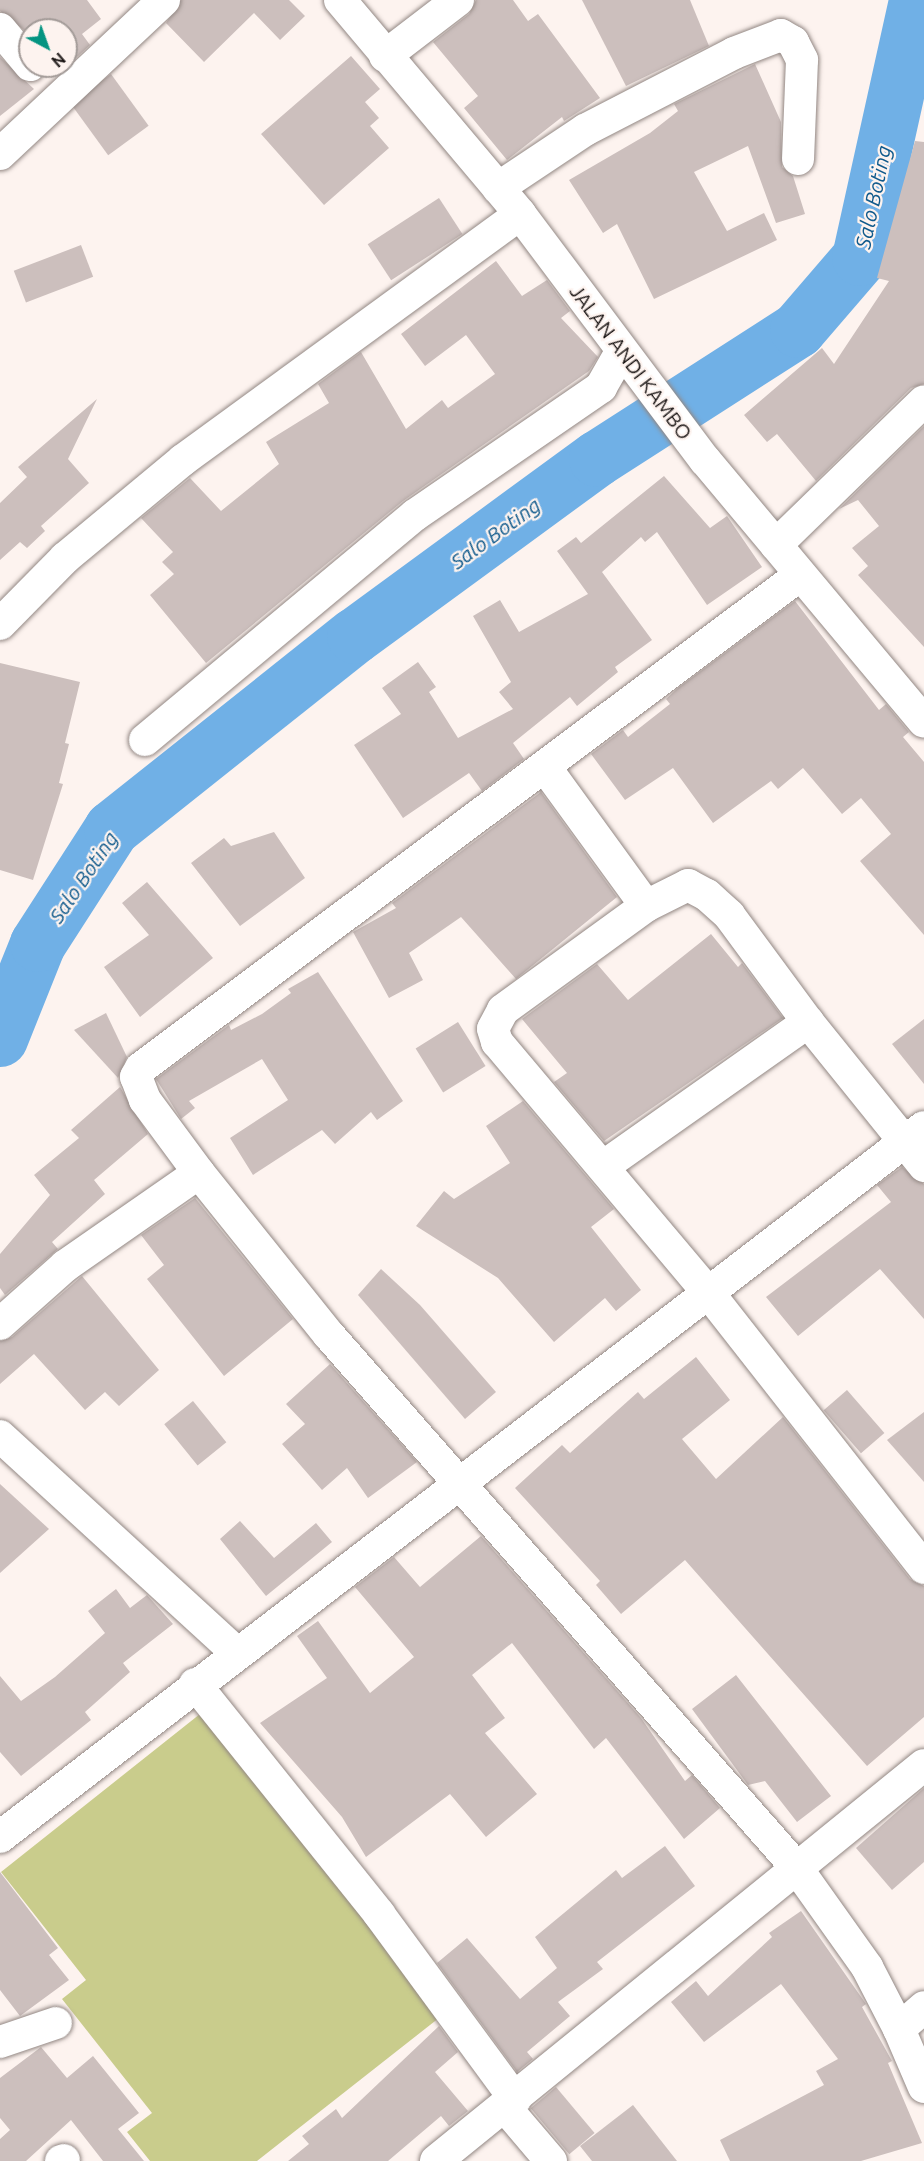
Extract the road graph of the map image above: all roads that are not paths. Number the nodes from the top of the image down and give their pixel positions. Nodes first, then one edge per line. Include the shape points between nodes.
1 (164, 0) edge
2 (340, 0) edge
3 (458, 0) edge
4 (0, 28) edge
5 (18, 49) edge
6 (385, 56) junction
7 (42, 78) edge
8 (58, 98) junction
9 (0, 154) edge
10 (798, 159) dead end
11 (498, 188) junction
12 (520, 214) junction
13 (628, 361) junction
14 (924, 401) edge
15 (776, 545) junction
16 (800, 575) junction
17 (0, 624) edge
18 (924, 722) edge
19 (145, 740) dead end
20 (545, 767) junction
21 (646, 906) junction
22 (808, 1022) junction
23 (914, 1134) edge
24 (604, 1166) junction
25 (924, 1166) edge
26 (199, 1173) junction
27 (706, 1291) junction
28 (0, 1324) edge
29 (0, 1436) edge
30 (460, 1483) junction
31 (924, 1568) edge
32 (236, 1652) junction
33 (195, 1684) junction
34 (924, 1765) edge
35 (0, 1837) edge
36 (796, 1867) junction
37 (924, 2007) edge
38 (56, 2023) dead end
39 (899, 2030) junction
40 (0, 2042) edge
41 (924, 2087) edge
42 (510, 2103) junction
43 (436, 2161) edge
44 (551, 2161) edge

1 - 8 street
2 - 6 street, JALAN ANDI KAMBO
3 - 6 street
4 - 5 street
6 - 11 street, JALAN ANDI KAMBO
7 - 8 street
8 - 9 street
10 - 11 street via 802,60 793,42 781,35 734,52 585,130
11 - 12 street, JALAN ANDI KAMBO
12 - 13 street, JALAN ANDI KAMBO
12 - 17 street via 183,460 65,558
13 - 15 street, JALAN ANDI KAMBO
13 - 19 street via 601,387 415,515
14 - 15 street
15 - 16 street, JALAN ANDI KAMBO
16 - 18 street, JALAN ANDI KAMBO
16 - 20 street
20 - 21 street
20 - 26 street via 141,1068 136,1077 141,1094
21 - 22 street via 688,885 707,895 729,915
21 - 24 street via 525,989 503,1010 493,1029 497,1042
22 - 23 street
22 - 24 street
23 - 25 street
23 - 27 street
24 - 27 street
26 - 28 street via 65,1266
26 - 30 street
27 - 30 street
27 - 31 street
29 - 32 street
30 - 32 street
30 - 36 street
32 - 33 street
33 - 35 street
33 - 42 street via 379,1914
34 - 36 street
36 - 39 street via 867,1967
36 - 42 street
37 - 39 street
38 - 40 street
39 - 41 street
42 - 43 street
42 - 44 street

